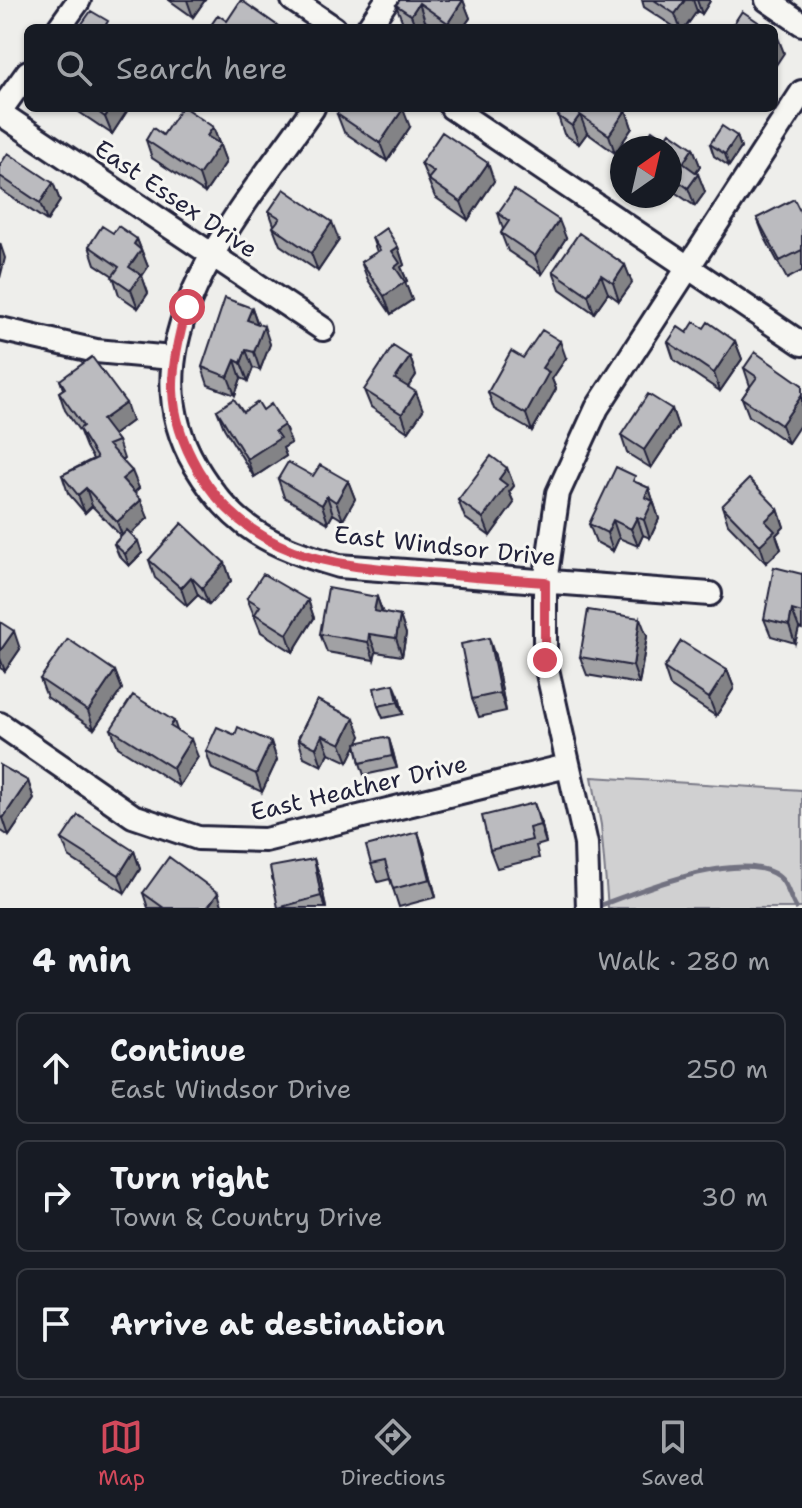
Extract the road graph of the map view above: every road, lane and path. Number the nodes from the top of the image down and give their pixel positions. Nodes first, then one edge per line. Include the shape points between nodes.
1 (79, 0) edge
2 (293, 0) edge
3 (387, 0) edge
4 (767, 0) edge
5 (62, 24) edge
6 (328, 24) edge
7 (371, 24) edge
8 (802, 24) edge
9 (24, 78) edge
10 (802, 92) edge
11 (0, 112) edge
12 (310, 112) edge
13 (458, 112) edge
14 (212, 254) junction
15 (687, 267) junction
16 (0, 329) edge
17 (323, 329) dead end
18 (802, 344) edge
19 (172, 358) junction
20 (545, 582) junction
21 (710, 594) dead end
22 (0, 724) edge
23 (567, 766) junction
24 (588, 908) edge

1 - 5 street
2 - 6 street
3 - 7 street
4 - 8 street
9 - 11 street
10 - 15 street
11 - 14 street, East Essex Drive
12 - 14 street, East Windsor Drive
13 - 15 street
14 - 17 street, East Essex Drive
14 - 19 street, East Windsor Drive via 187,307
15 - 18 street
15 - 20 street via 597,408 558,493
16 - 19 street via 96,351
19 - 20 street, East Windsor Drive via 172,410 191,459 215,498 243,524 286,550 339,566
20 - 21 street, East Windsor Drive
20 - 23 street via 545,660
22 - 23 street, East Heather Drive via 133,816 198,838 265,840
23 - 24 street via 586,844

